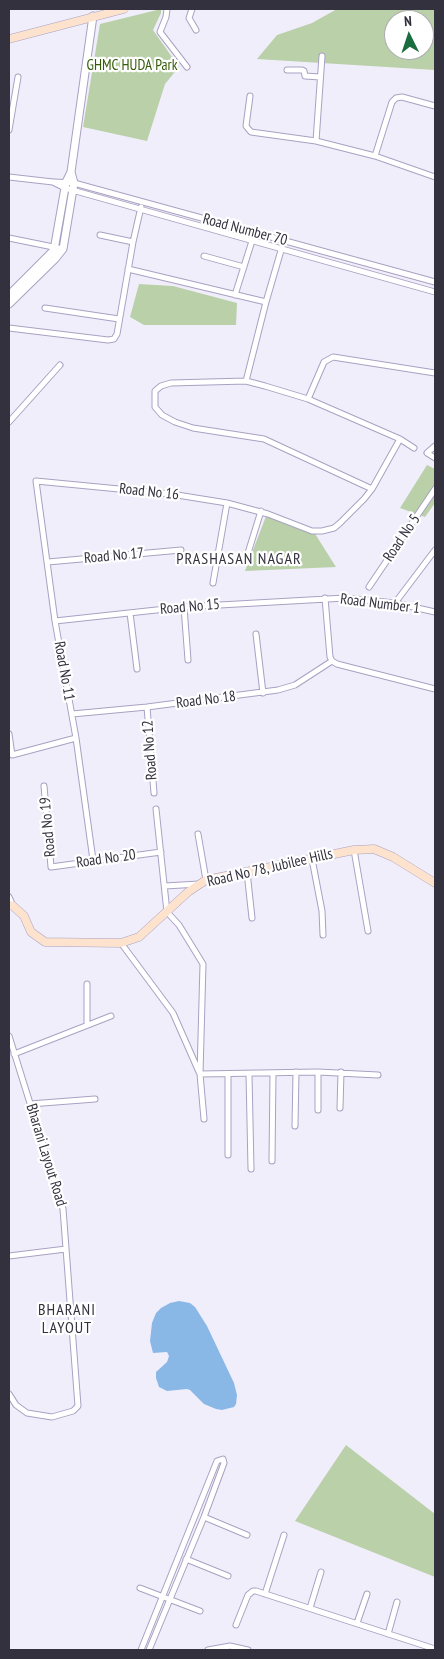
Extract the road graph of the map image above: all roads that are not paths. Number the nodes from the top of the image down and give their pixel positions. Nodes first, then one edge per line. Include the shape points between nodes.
1 (124, 9) edge
2 (167, 9) edge
3 (192, 9) edge
4 (94, 16) junction
5 (196, 30) dead end
6 (9, 39) edge
7 (322, 56) dead end
8 (188, 67) dead end
9 (287, 70) dead end
10 (18, 77) dead end
11 (320, 77) junction
12 (250, 96) dead end
13 (435, 106) edge
14 (9, 130) edge
15 (316, 141) junction
16 (375, 156) junction
17 (9, 177) edge
18 (435, 177) edge
19 (69, 186) junction
20 (142, 202) junction
21 (141, 210) junction
22 (100, 235) dead end
23 (9, 238) edge
24 (252, 241) junction
25 (284, 241) junction
26 (133, 242) junction
27 (59, 248) junction
28 (282, 249) junction
29 (204, 256) dead end
30 (244, 267) junction
31 (128, 269) junction
32 (435, 282) edge
33 (435, 292) edge
34 (9, 295) edge
35 (235, 295) junction
36 (266, 302) junction
37 (9, 304) edge
38 (44, 308) dead end
39 (119, 319) junction
40 (9, 328) edge
41 (60, 364) dead end
42 (435, 373) edge
43 (246, 381) junction
44 (308, 399) junction
45 (9, 422) edge
46 (400, 438) junction
47 (435, 446) edge
48 (414, 448) dead end
49 (435, 458) edge
50 (36, 481) joint
51 (372, 489) junction
52 (435, 490) edge
53 (227, 503) junction
54 (260, 511) junction
55 (181, 550) dead end
56 (435, 550) edge
57 (248, 553) dead end
58 (48, 562) junction
59 (213, 584) dead end
60 (369, 587) dead end
61 (325, 598) junction
62 (395, 603) junction
63 (184, 607) junction
64 (435, 612) edge
65 (130, 613) junction
66 (55, 621) junction
67 (256, 634) dead end
68 (188, 660) dead end
69 (332, 661) junction
70 (137, 669) dead end
71 (435, 689) edge
72 (263, 693) junction
73 (147, 707) junction
74 (72, 714) junction
75 (9, 734) edge
76 (76, 738) junction
77 (44, 786) dead end
78 (154, 793) dead end
79 (156, 808) dead end
80 (198, 834) dead end
81 (354, 850) junction
82 (161, 852) junction
83 (312, 859) junction
84 (93, 860) junction
85 (51, 867) joint
86 (247, 872) junction
87 (203, 882) junction
88 (435, 883) edge
89 (165, 886) junction
90 (9, 897) edge
91 (11, 905) edge
92 (168, 912) junction
93 (252, 918) dead end
94 (368, 931) dead end
95 (323, 935) dead end
96 (121, 943) junction
97 (87, 984) dead end
98 (111, 1016) dead end
99 (87, 1025) junction
100 (9, 1036) edge
101 (14, 1054) junction
102 (296, 1072) junction
103 (318, 1072) junction
104 (341, 1072) junction
105 (272, 1073) junction
106 (200, 1074) junction
107 (228, 1074) junction
108 (249, 1074) junction
109 (378, 1074) dead end
110 (95, 1098) dead end
111 (30, 1104) junction
112 (340, 1108) dead end
113 (318, 1110) dead end
114 (204, 1119) dead end
115 (295, 1126) dead end
116 (228, 1155) dead end
117 (272, 1161) dead end
118 (251, 1169) dead end
119 (66, 1249) junction
120 (9, 1256) edge
121 (9, 1394) edge
122 (204, 1518) junction
123 (247, 1535) dead end
124 (284, 1535) dead end
125 (186, 1559) junction
126 (321, 1572) dead end
127 (228, 1576) dead end
128 (140, 1588) dead end
129 (265, 1594) junction
130 (368, 1594) dead end
131 (163, 1597) junction
132 (170, 1600) junction
133 (398, 1602) dead end
134 (310, 1608) junction
135 (200, 1611) dead end
136 (357, 1623) junction
137 (236, 1624) dead end
138 (388, 1634) junction
139 (435, 1649) edge
140 (141, 1650) edge
141 (149, 1650) edge
142 (208, 1650) edge
143 (248, 1650) edge

1 - 4 main road
2 - 8 street via 160,32
3 - 5 street via 189,18
4 - 6 main road
4 - 19 street
7 - 11 street
9 - 11 street via 302,70 305,76
10 - 14 street
11 - 15 street
12 - 15 street via 246,120 248,130
13 - 16 street via 396,98
15 - 16 street
16 - 18 street
17 - 19 street
19 - 20 street, Road Number 70
19 - 21 street
19 - 27 street
20 - 21 street
20 - 25 street, Road Number 70
21 - 24 street
21 - 26 street
22 - 26 street
23 - 27 street
24 - 28 street
24 - 30 street
25 - 28 street
25 - 32 street, Road Number 70
26 - 31 street
27 - 34 street
27 - 37 street via 56,259
28 - 33 street
28 - 36 street
29 - 30 street
30 - 35 street
31 - 35 street
31 - 39 street
35 - 36 street
36 - 43 street
38 - 39 street
39 - 40 street via 117,334 112,339
41 - 45 street
42 - 44 street via 333,357 324,362
43 - 44 street
43 - 51 street via 170,383 155,391 155,407 162,415 193,428 264,439
44 - 46 street
46 - 48 street
46 - 51 street, Road No 16
47 - 49 street via 427,453
50 - 53 street, Road No 16 via 171,494
50 - 58 street, Road No 11
51 - 54 street, Road No 16 via 340,523 322,531 312,531
52 - 60 street, Road No 5
53 - 54 street, Road No 16
53 - 59 street
54 - 57 street
55 - 58 street, Road No 17
56 - 62 street
58 - 66 street, Road No 11
61 - 62 street, Road Number 1
61 - 63 street, Road No 15
61 - 69 street
62 - 64 street, Road Number 1
63 - 65 street, Road No 15
63 - 68 street
65 - 66 street, Road No 15
65 - 70 street
66 - 74 street, Road No 11
67 - 72 street
69 - 71 street
69 - 72 street, Road No 18 via 295,685
72 - 73 street, Road No 18
73 - 74 street, Road No 18
73 - 78 street, Road No 12
74 - 76 street, Road No 11
75 - 76 street via 12,756
76 - 84 street, Road No 11
77 - 85 street, Road No 19
79 - 82 street
80 - 87 street
81 - 83 main road, Road No 78, Jubilee Hills
81 - 88 main road, Road No 78, Jubilee Hills via 374,849
81 - 94 street
82 - 84 street, Road No 20
82 - 89 street
83 - 86 main road, Road No 78, Jubilee Hills
83 - 95 street
84 - 85 street, Road No 20
86 - 87 main road, Road No 78, Jubilee Hills
86 - 93 street
87 - 89 street
87 - 92 main road, Road No 78, Jubilee Hills
89 - 92 street
90 - 91 street
91 - 96 main road, Road No 78, Jubilee Hills via 24,916 31,932 45,942
92 - 96 main road, Road No 78, Jubilee Hills via 139,937
92 - 106 street via 203,964
96 - 106 street via 173,1013
97 - 99 street
98 - 99 street
99 - 101 street
100 - 101 street, Bharani Layout Road
101 - 111 street, Bharani Layout Road
102 - 103 street
102 - 105 street
102 - 115 street
103 - 104 street
103 - 113 street
104 - 109 street
104 - 112 street
105 - 108 street
105 - 117 street
106 - 107 street
106 - 114 street
107 - 108 street
107 - 116 street
108 - 118 street
110 - 111 street
111 - 119 street, Bharani Layout Road via 63,1209
119 - 120 street
119 - 121 street, Bharani Layout Road via 78,1406 74,1411 52,1417 27,1413
122 - 123 street
122 - 125 street
122 - 131 street via 223,1459 217,1461
124 - 129 street
125 - 127 street
125 - 132 street
126 - 134 street
128 - 131 street
129 - 134 street
129 - 137 street via 250,1593
130 - 136 street
131 - 132 street
131 - 140 street
132 - 135 street
132 - 141 street
133 - 138 street
134 - 136 street
136 - 138 street
138 - 139 street
142 - 143 street via 230,1646

